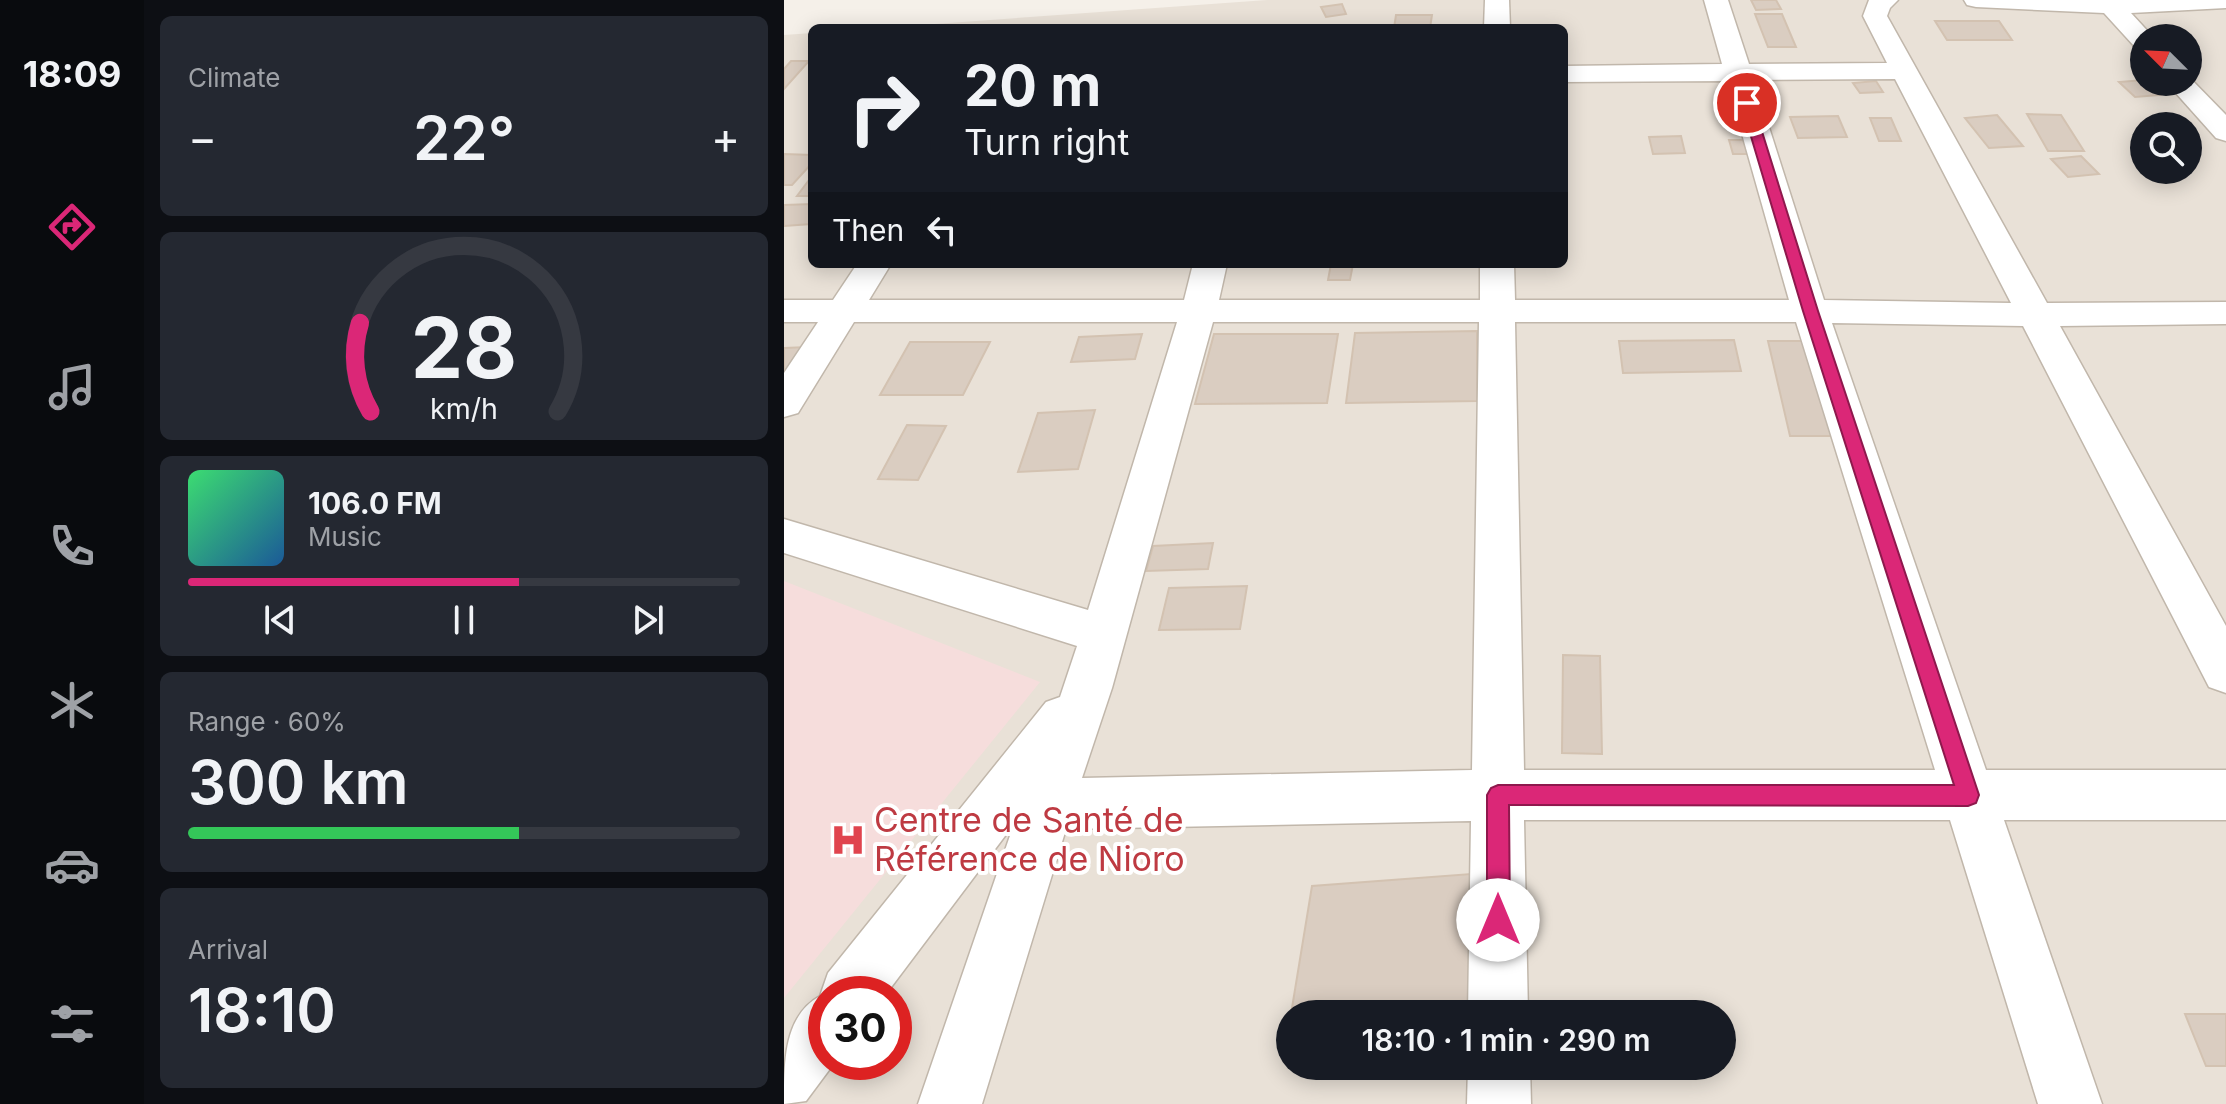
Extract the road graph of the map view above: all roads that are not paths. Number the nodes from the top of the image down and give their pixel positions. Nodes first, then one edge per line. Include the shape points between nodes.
1 (1497, 0) edge
2 (1716, 0) edge
3 (1886, 0) edge
4 (1976, 0) edge
5 (2226, 1) edge
6 (2111, 6) junction
7 (1497, 24) edge
8 (2130, 27) edge
9 (1902, 71) junction
10 (1738, 73) junction
11 (1568, 74) edge
12 (2193, 96) edge
13 (2226, 132) edge
14 (871, 268) edge
15 (1209, 268) edge
16 (1497, 268) edge
17 (784, 311) edge
18 (1810, 311) junction
19 (843, 312) junction
20 (1498, 312) junction
21 (1198, 313) junction
22 (2226, 313) edge
23 (2037, 315) junction
24 (784, 403) edge
25 (784, 536) edge
26 (1102, 634) junction
27 (2226, 672) edge
28 (1088, 688) junction
29 (1498, 795) junction
30 (1968, 795) junction
31 (2226, 795) edge
32 (1047, 804) junction
33 (863, 976) edge
34 (1498, 1000) edge
35 (808, 1048) edge
36 (784, 1079) edge
37 (1499, 1080) edge
38 (950, 1104) edge
39 (1499, 1104) edge
40 (2070, 1104) edge

1 - 7 street
2 - 10 street
3 - 9 street via 1875,16
4 - 6 street
5 - 6 street
6 - 8 street
9 - 10 street
9 - 23 street
10 - 11 street
10 - 18 street
12 - 13 street
14 - 19 street
15 - 21 street
16 - 20 street
17 - 19 street
18 - 20 street
18 - 23 street
18 - 30 street
19 - 21 street
19 - 24 street
20 - 21 street
20 - 29 street
21 - 26 street
22 - 23 street
23 - 27 street
25 - 26 street
26 - 28 street
28 - 32 street
28 - 33 street
29 - 30 street
29 - 32 street
29 - 34 street
30 - 31 street
30 - 40 street
32 - 38 street
35 - 36 street
37 - 39 street

